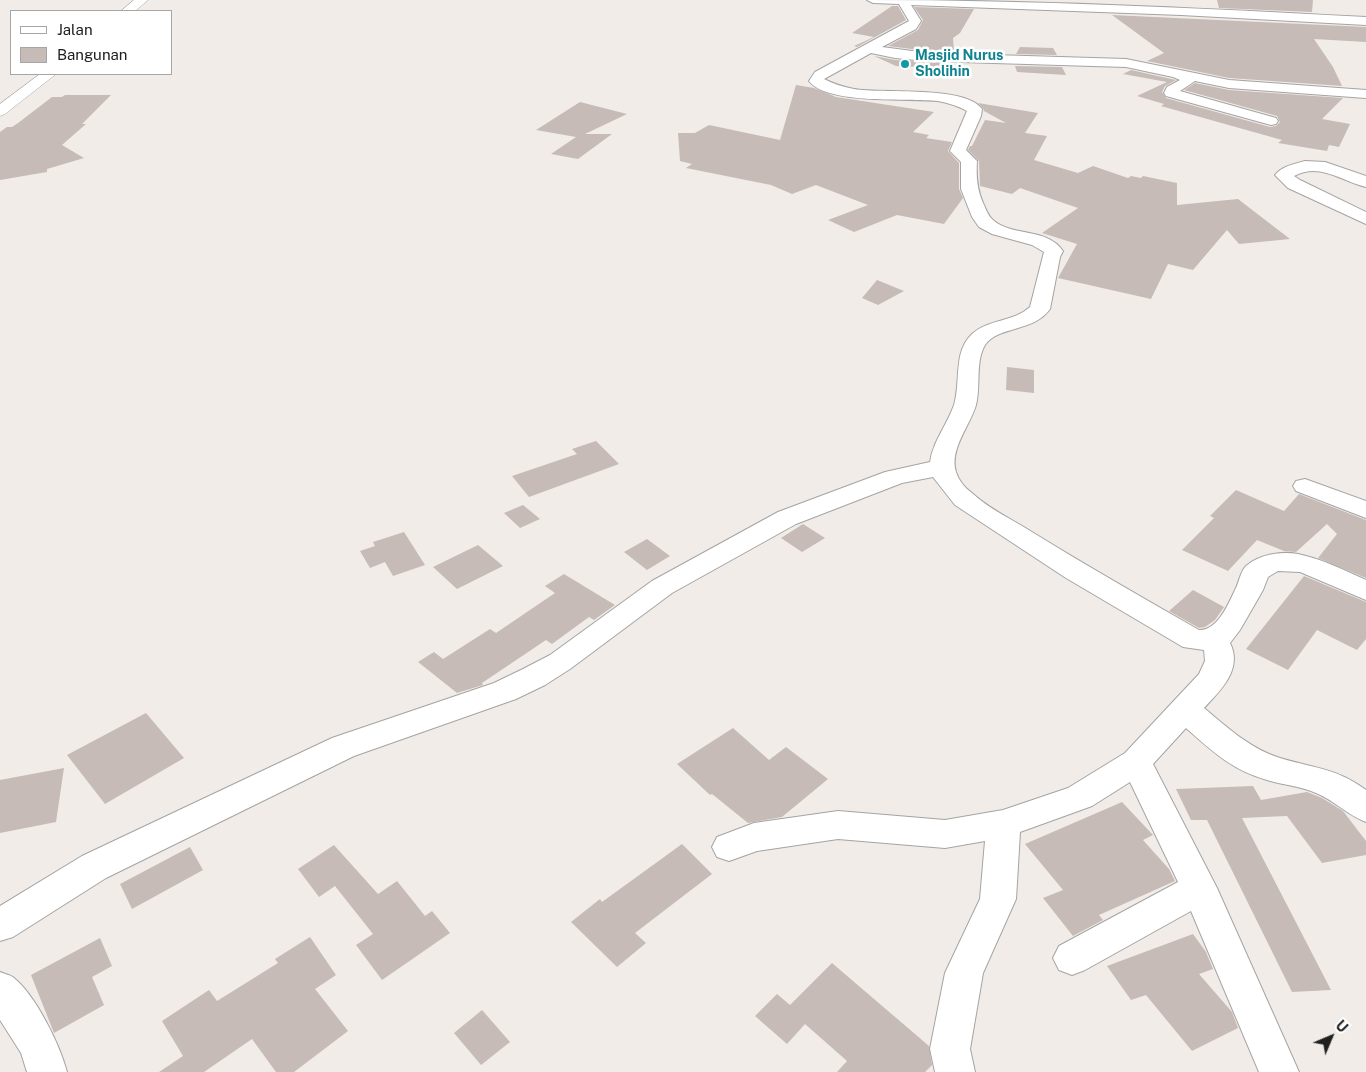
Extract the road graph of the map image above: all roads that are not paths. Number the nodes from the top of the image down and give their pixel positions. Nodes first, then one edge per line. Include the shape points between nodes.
1 (142, 0) edge
2 (874, 0) edge
3 (903, 1) junction
4 (1032, 3) edge
5 (1316, 4) dead end
6 (128, 10) edge
7 (1325, 18) junction
8 (1366, 21) edge
9 (871, 49) junction
10 (1178, 74) junction
11 (48, 75) edge
12 (1366, 94) edge
13 (0, 111) edge
14 (1270, 121) dead end
15 (1366, 182) edge
16 (1366, 219) edge
17 (943, 469) junction
18 (1306, 486) dead end
19 (1366, 510) edge
20 (1366, 591) edge
21 (1213, 639) junction
22 (1185, 709) junction
23 (1136, 762) junction
24 (1366, 808) edge
25 (1003, 824) junction
26 (729, 847) dead end
27 (1199, 888) junction
28 (0, 925) edge
29 (1072, 958) dead end
30 (0, 990) edge
31 (47, 1072) edge
32 (956, 1072) edge
33 (1279, 1072) edge

1 - 6 street
2 - 3 street
3 - 4 street
3 - 9 street via 914,23
4 - 7 street
5 - 7 street
7 - 8 street
9 - 10 street via 920,56 1126,63
9 - 17 street via 820,75 816,81 845,91 881,97 945,99 974,109 974,116 958,150 969,161 970,192 984,223 1045,243 1054,251 1040,309 1026,320 988,333 973,346 965,404 946,448
10 - 12 street via 1228,84
10 - 14 street via 1189,79 1171,93
11 - 13 street
15 - 16 street via 1337,169 1317,165 1291,170 1283,176
17 - 21 street via 952,487 964,500 1076,572 1193,640
17 - 28 street via 894,477 787,518 662,587 560,662 534,677 505,691 343,747 94,867
18 - 19 street
20 - 21 street via 1310,566 1273,563 1256,572 1226,630
21 - 22 street via 1220,660 1212,680
22 - 23 street
22 - 24 street via 1232,750 1269,768 1323,780
23 - 25 street via 1080,797
23 - 27 street
25 - 26 street via 945,834 838,825 754,837
25 - 32 street via 998,899 964,973 950,1050
27 - 29 street
27 - 33 street
30 - 31 street via 21,1016

